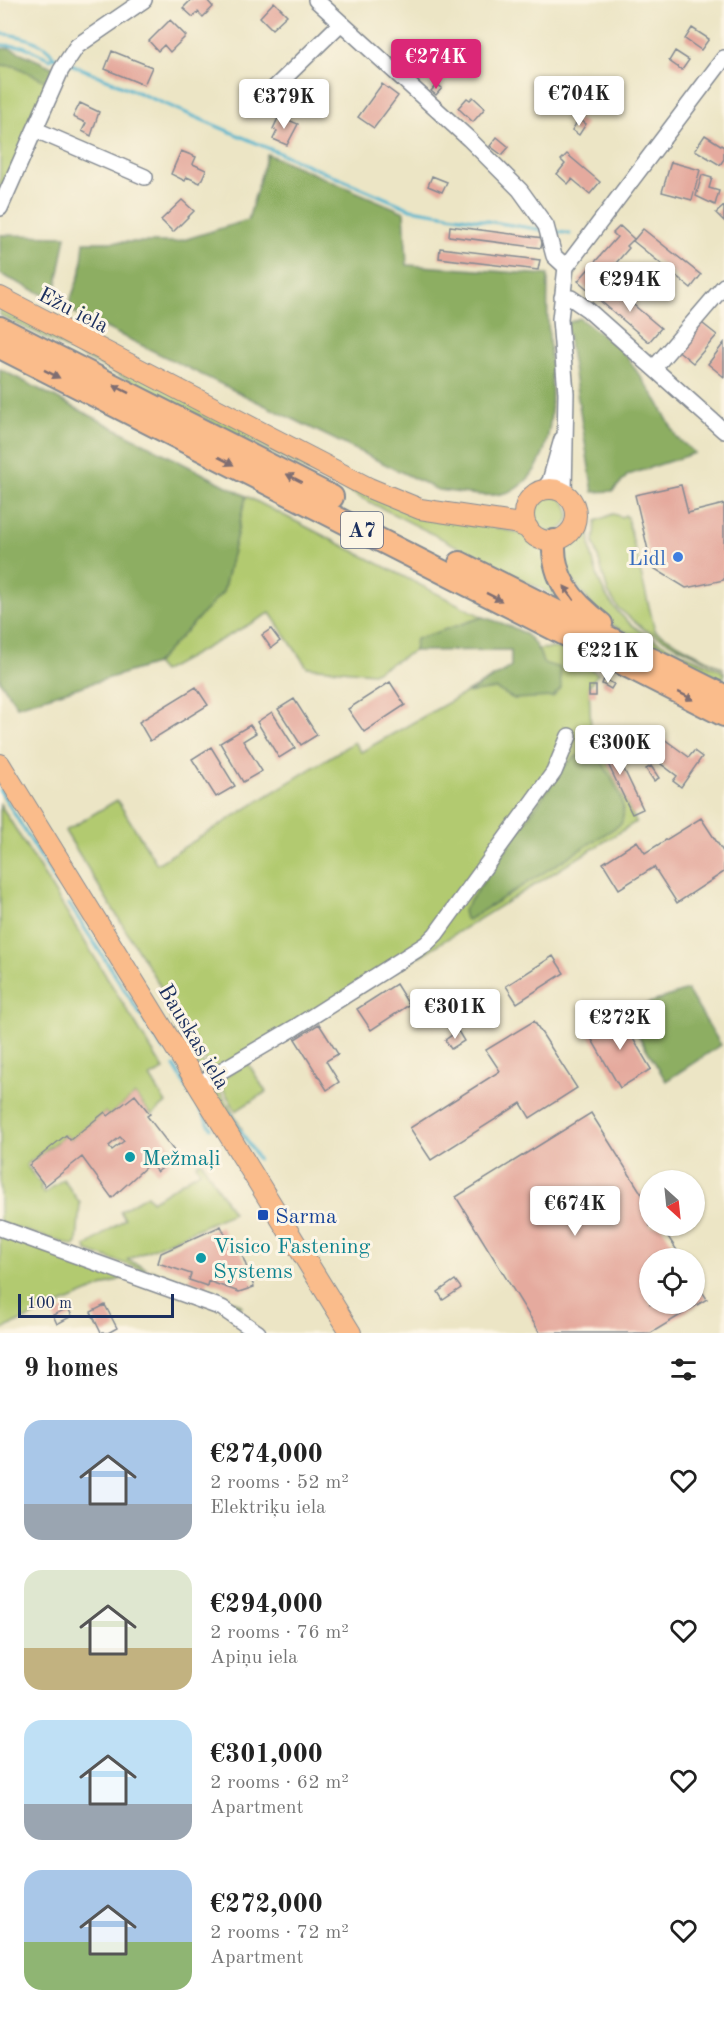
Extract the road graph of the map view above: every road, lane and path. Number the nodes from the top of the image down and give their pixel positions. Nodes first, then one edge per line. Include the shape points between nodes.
1 (144, 0) edge
2 (316, 0) edge
3 (340, 24) junction
4 (724, 58) edge
5 (719, 76) edge
6 (265, 97) dead end
7 (36, 130) junction
8 (145, 177) dead end
9 (0, 208) edge
10 (566, 267) junction
11 (724, 286) edge
12 (0, 297) edge
13 (562, 297) junction
14 (0, 328) edge
15 (0, 347) edge
16 (654, 368) junction
17 (565, 430) junction
18 (724, 431) edge
19 (544, 489) junction
20 (564, 493) junction
21 (526, 506) junction
22 (467, 516) junction
23 (528, 528) junction
24 (554, 541) junction
25 (646, 657) junction
26 (724, 696) edge
27 (724, 715) edge
28 (569, 736) dead end
29 (0, 764) edge
30 (197, 1085) junction
31 (0, 1228) edge
32 (258, 1333) edge
33 (351, 1333) edge

1 - 7 street via 77,46
2 - 3 street
3 - 6 street
3 - 10 street via 520,190 546,226 554,256
4 - 5 street
5 - 10 street
7 - 8 street
7 - 9 street
10 - 13 street
11 - 16 street
12 - 22 main road, Ežu iela via 369,488 420,509
13 - 16 street via 587,309
13 - 17 street
25 -> 14 highway, A7
15 -> 27 highway, A7
16 - 18 street
17 - 19 street
17 - 20 street
19 - 20 main road
19 - 21 main road
20 - 24 main road via 575,506 576,522 567,536
21 - 22 main road
21 - 23 main road
22 - 23 main road, Ežu iela
23 - 24 main road via 541,539
25 -> 24 highway via 572,600 556,568
25 - 26 highway, A7
28 - 30 street via 554,772 426,944
29 - 30 main road, Bauskas iela
30 - 33 main road, Bauskas iela
31 - 32 street via 222,1308

